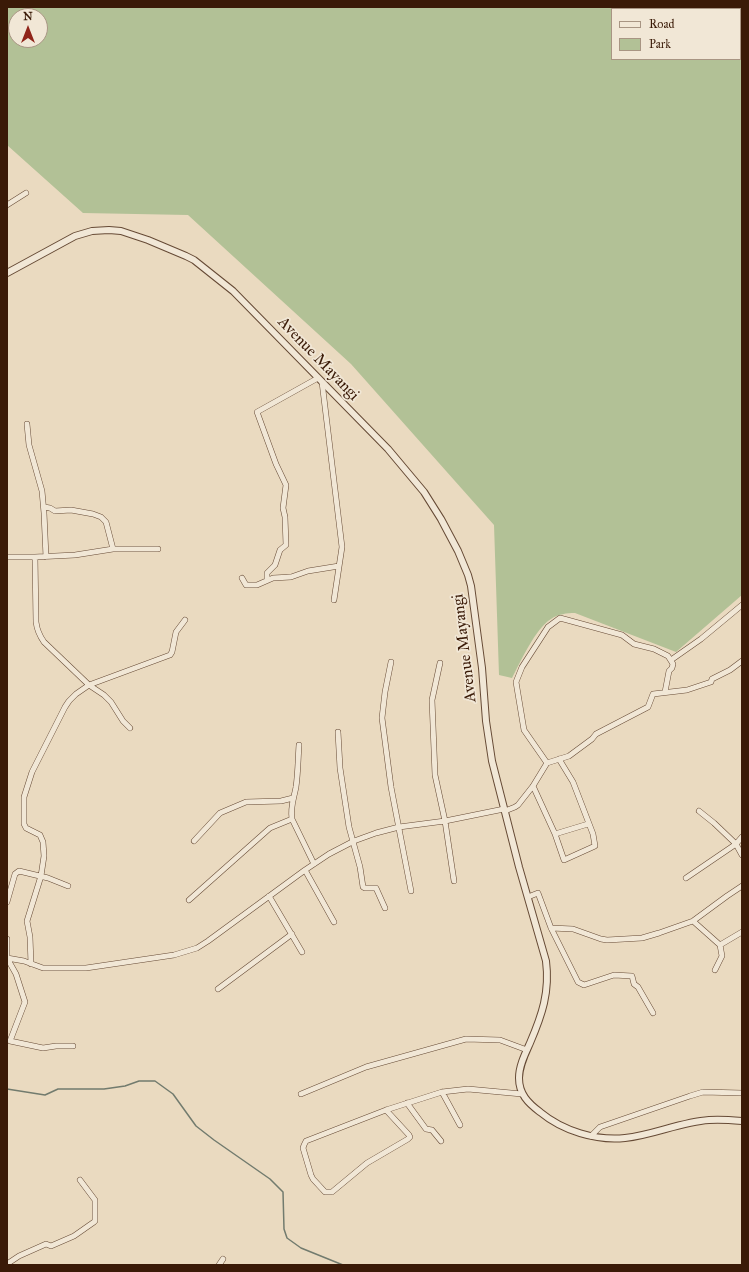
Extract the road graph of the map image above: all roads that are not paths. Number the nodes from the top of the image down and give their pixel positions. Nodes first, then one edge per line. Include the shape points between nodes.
1 (26, 193) dead end
2 (7, 205) edge
3 (7, 273) edge
4 (320, 380) junction
5 (27, 424) dead end
6 (44, 507) junction
7 (113, 549) junction
8 (158, 549) dead end
9 (7, 557) edge
10 (35, 557) junction
11 (46, 557) junction
12 (339, 566) junction
13 (242, 578) dead end
14 (267, 580) junction
15 (334, 600) dead end
16 (742, 604) edge
17 (185, 620) dead end
18 (671, 660) junction
19 (742, 661) edge
20 (391, 662) dead end
21 (440, 663) dead end
22 (89, 685) junction
23 (665, 692) junction
24 (130, 728) dead end
25 (338, 732) dead end
26 (299, 745) dead end
27 (559, 759) junction
28 (547, 763) junction
29 (533, 786) junction
30 (294, 798) junction
31 (504, 810) junction
32 (699, 810) dead end
33 (292, 818) junction
34 (445, 821) junction
35 (588, 824) junction
36 (399, 827) junction
37 (555, 834) junction
38 (742, 837) edge
39 (194, 841) dead end
40 (354, 841) junction
41 (736, 844) junction
42 (742, 855) edge
43 (314, 864) junction
44 (305, 870) junction
45 (41, 876) junction
46 (686, 878) dead end
47 (454, 881) dead end
48 (68, 886) dead end
49 (742, 886) edge
50 (411, 891) dead end
51 (8, 895) edge
52 (269, 896) junction
53 (528, 897) junction
54 (189, 900) dead end
55 (7, 902) edge
56 (385, 908) dead end
57 (693, 921) junction
58 (334, 922) dead end
59 (551, 928) junction
60 (742, 932) edge
61 (292, 934) junction
62 (7, 939) edge
63 (720, 945) junction
64 (302, 952) dead end
65 (7, 958) edge
66 (31, 964) junction
67 (715, 970) dead end
68 (218, 989) dead end
69 (653, 1013) dead end
70 (73, 1046) dead end
71 (527, 1050) junction
72 (442, 1092) junction
73 (742, 1093) edge
74 (301, 1094) dead end
75 (522, 1094) junction
76 (407, 1103) junction
77 (386, 1110) junction
78 (742, 1121) edge
79 (460, 1125) dead end
80 (591, 1136) junction
81 (441, 1141) dead end
82 (80, 1180) dead end
83 (223, 1259) dead end
84 (7, 1264) edge
85 (220, 1265) edge

1 - 2 street
3 - 4 street, Avenue Mayangi via 75,236 92,231 120,231 148,240 194,260 233,291
4 - 12 street via 342,547
4 - 14 street via 257,412 286,487 283,508 286,545 280,550 275,565 267,573
4 - 31 street, Avenue Mayangi via 388,449 424,492 465,566 471,586 488,736
5 - 6 street via 29,445
6 - 7 street via 55,511 71,510 93,514 101,518 106,522
6 - 11 street
7 - 8 street
7 - 11 street
9 - 10 street
10 - 11 street
10 - 22 street via 36,630 44,642
12 - 14 street
12 - 15 street
13 - 14 street via 246,585 257,585
16 - 18 street via 701,639
17 - 22 street via 176,632 170,655
18 - 23 street via 673,664 667,677
18 - 28 street via 654,649 634,644 622,635 560,618 548,627 522,667 516,682 524,730
19 - 23 street via 711,682 687,690
20 - 36 street via 382,715
21 - 34 street via 433,695 435,775
22 - 24 street via 112,702
22 - 45 street via 65,707 39,756 26,788 24,824 26,828 40,835 44,847
23 - 27 street via 654,694 648,707 596,734 588,743 567,757
25 - 40 street via 340,768 349,827
26 - 30 street
27 - 28 street
27 - 35 street via 573,782
28 - 29 street
29 - 31 street via 515,807
29 - 37 street
30 - 33 street
30 - 39 street via 246,802 220,813
31 - 34 street
31 - 53 street, Avenue Mayangi
32 - 41 street
33 - 43 street
33 - 54 street via 270,828
34 - 36 street
34 - 47 street
35 - 37 street
35 - 37 street via 595,846 564,860
36 - 40 street
36 - 50 street
38 - 41 street
40 - 43 street
40 - 56 street via 363,888 376,888
41 - 42 street
41 - 46 street
43 - 44 street
44 - 52 street
44 - 58 street
45 - 48 street
45 - 51 street via 17,872
45 - 66 street via 26,921
49 - 57 street
51 - 55 street
52 - 61 street
52 - 66 street via 197,948 174,955 86,968 43,968
53 - 59 street via 538,893
53 - 71 street, Avenue Mayangi via 546,961 548,982 544,1005
57 - 59 street via 642,938 623,940 601,939 573,929
57 - 63 street
59 - 69 street via 578,982 584,985 614,975 632,976 634,984
60 - 63 street
61 - 64 street
61 - 68 street
62 - 65 street
63 - 67 street via 722,956
65 - 66 street
65 - 70 street via 16,974 25,1002 10,1041 44,1048
71 - 74 street via 500,1040 466,1038 366,1067
71 - 75 street, Avenue Mayangi via 520,1067
72 - 75 street via 468,1089
72 - 76 street
72 - 79 street
73 - 80 street via 703,1092 600,1127
75 - 80 street via 530,1104 558,1124
76 - 77 street
76 - 81 street via 426,1129 432,1130
77 - 77 street via 306,1142 304,1145 311,1176 325,1192 332,1192 367,1163 410,1137
78 - 80 street via 707,1120 626,1138
82 - 84 street via 96,1200 95,1221 74,1236 51,1246 46,1244
83 - 85 street

